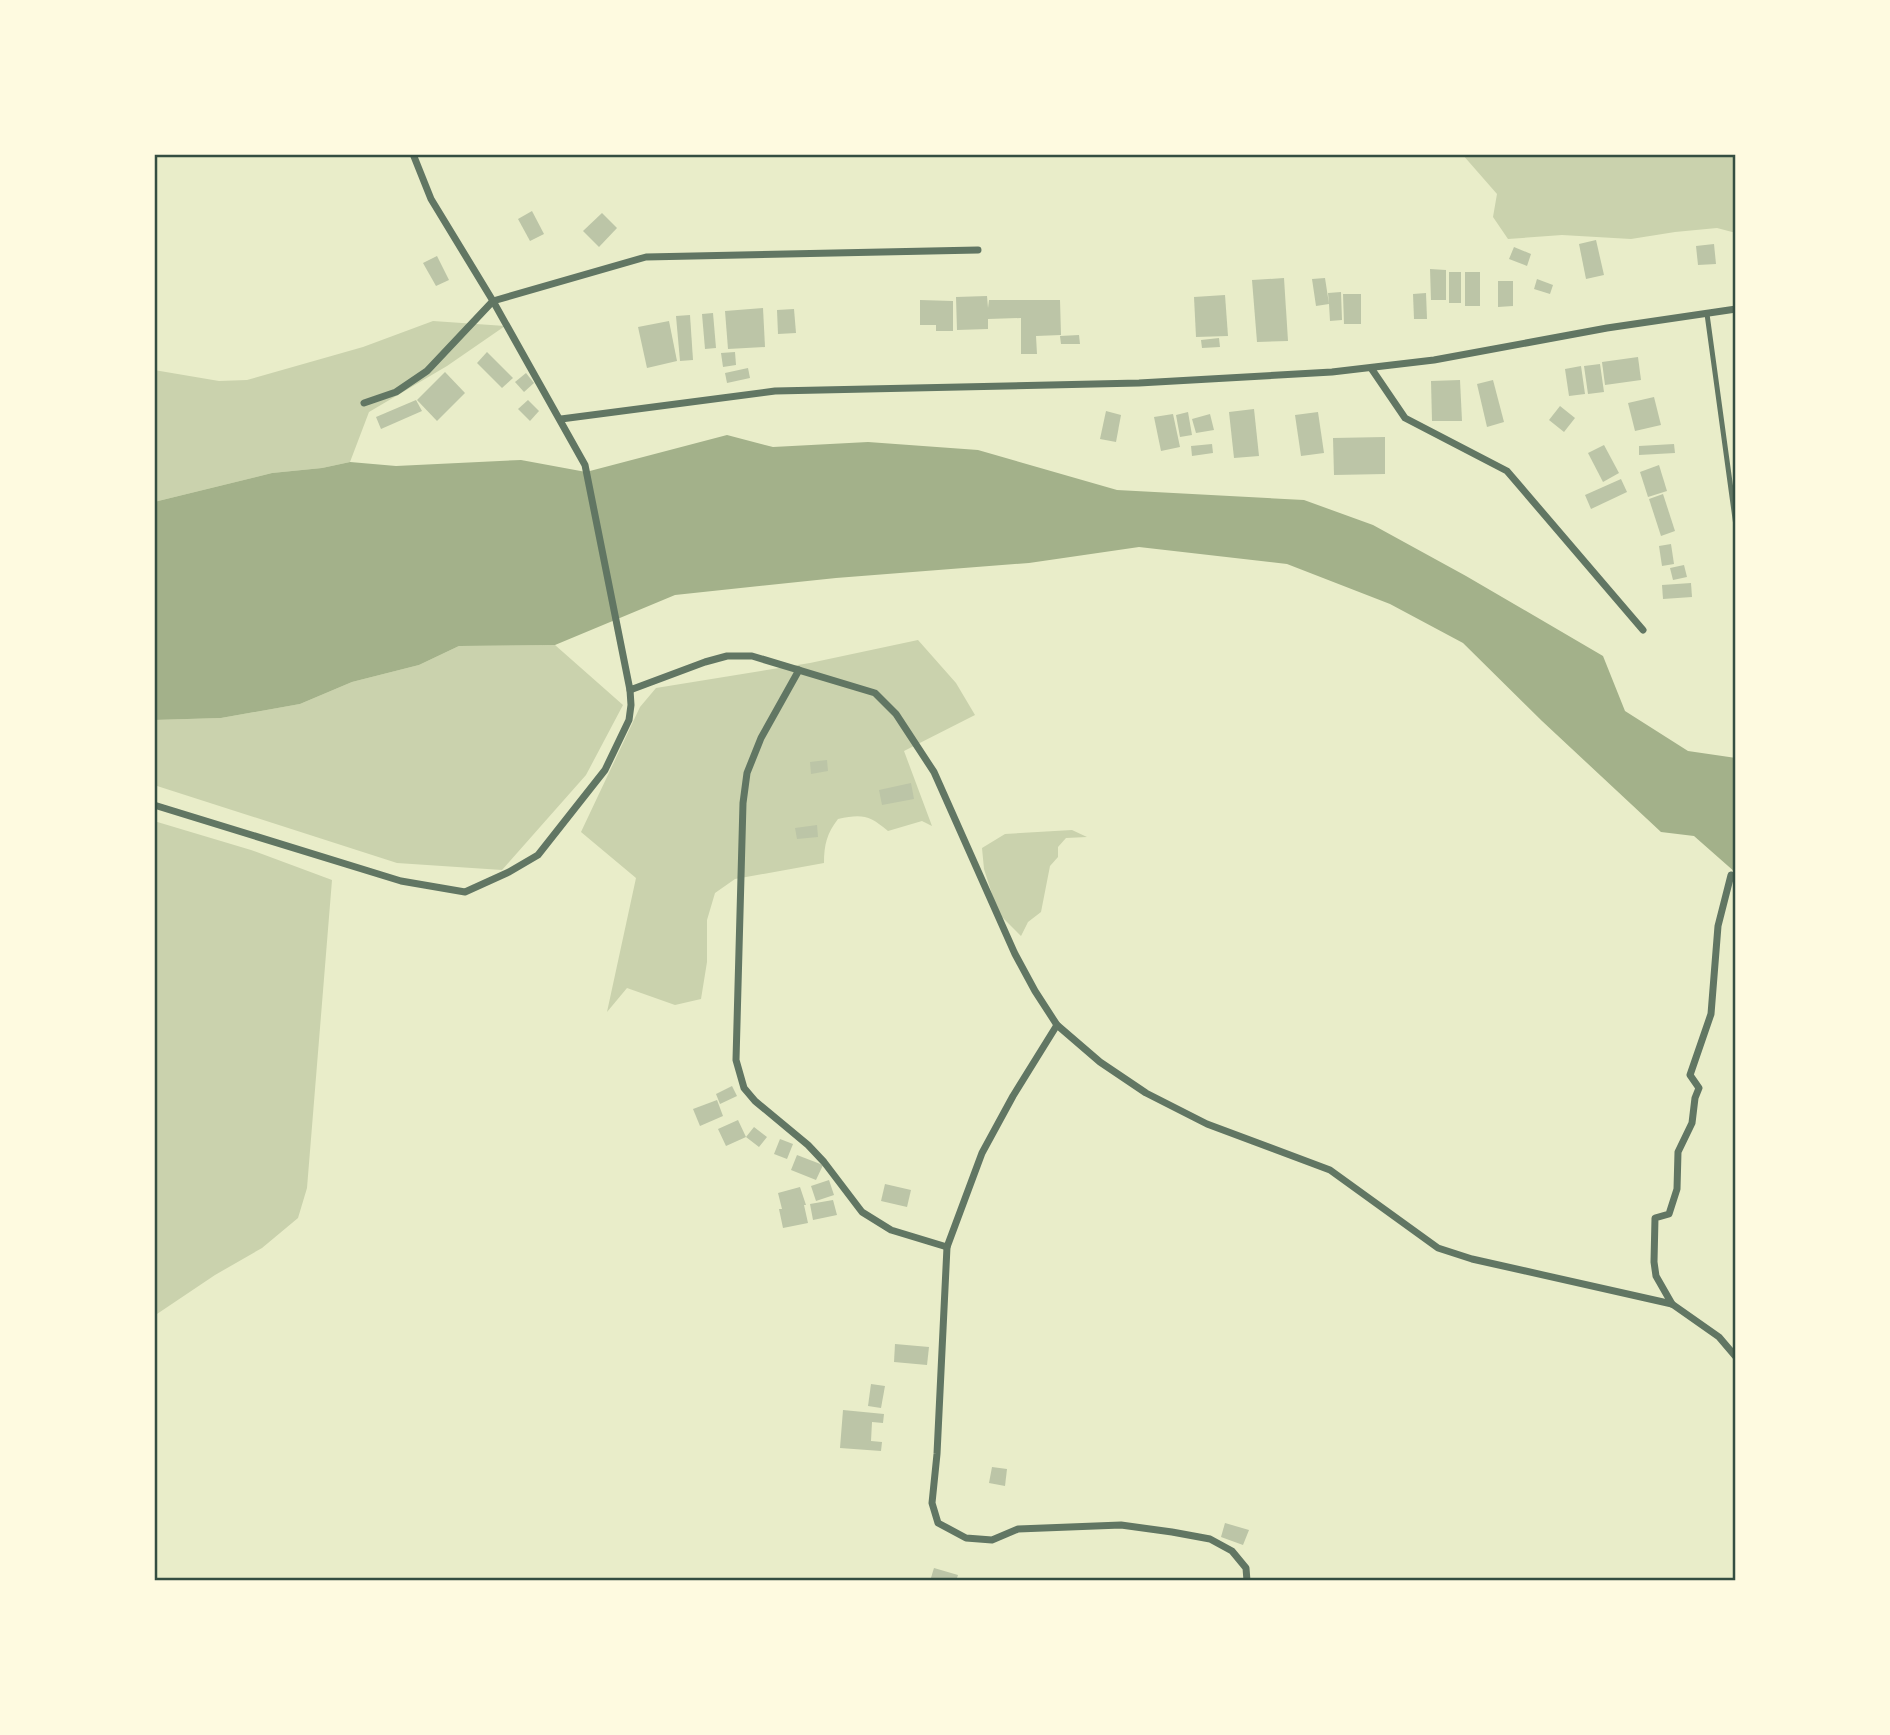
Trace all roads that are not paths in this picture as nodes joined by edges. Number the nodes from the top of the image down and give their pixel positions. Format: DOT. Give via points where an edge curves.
graph roads {
  1 [pos="413,154"];
  2 [pos="978,250"];
  3 [pos="493,301"];
  4 [pos="1736,309"];
  5 [pos="1707,314"];
  6 [pos="1371,368"];
  7 [pos="364,403"];
  8 [pos="561,419"];
  9 [pos="1736,526"];
  10 [pos="1643,630"];
  11 [pos="799,670"];
  12 [pos="630,690"];
  13 [pos="154,806"];
  14 [pos="1731,875"];
  15 [pos="1056,1025"];
  16 [pos="947,1247"];
  17 [pos="1672,1304"];
  18 [pos="1736,1357"];
  19 [pos="1247,1581"];
  1 -- 3 [label="street" via="431,199"];
  2 -- 3 [label="street" via="646,257"];
  3 -- 7 [label="street" via="427,371 396,393"];
  3 -- 8 [label="street"];
  4 -- 5 [label="street"];
  5 -- 6 [label="street"];
  5 -- 9 [label="lane"];
  6 -- 8 [label="street" via="1139,383 775,391"];
  6 -- 10 [label="street" via="1405,418 1507,471"];
  8 -- 12 [label="street" via="585,465"];
  11 -- 12 [label="street" via="752,656 727,656"];
  11 -- 15 [label="street" via="875,693 896,713 934,772 1015,954"];
  11 -- 16 [label="street" via="747,773 739,1076 755,1101 824,1162 862,1212 891,1230"];
  12 -- 13 [label="street" via="629,720 605,769 538,855 465,892 401,881"];
  14 -- 17 [label="street" via="1718,926 1711,1014 1690,1075 1699,1088 1692,1123 1678,1152 1677,1189 1669,1214 1655,1218 1656,1276"];
  15 -- 16 [label="street" via="982,1153"];
  15 -- 17 [label="street" via="1146,1093 1207,1124 1330,1170 1438,1248"];
  16 -- 19 [label="street" via="932,1503 938,1523 966,1538 992,1540 1018,1529 1121,1525 1185,1534 1210,1539 1232,1551 1246,1568"];
  17 -- 18 [label="street" via="1719,1336"];
}
